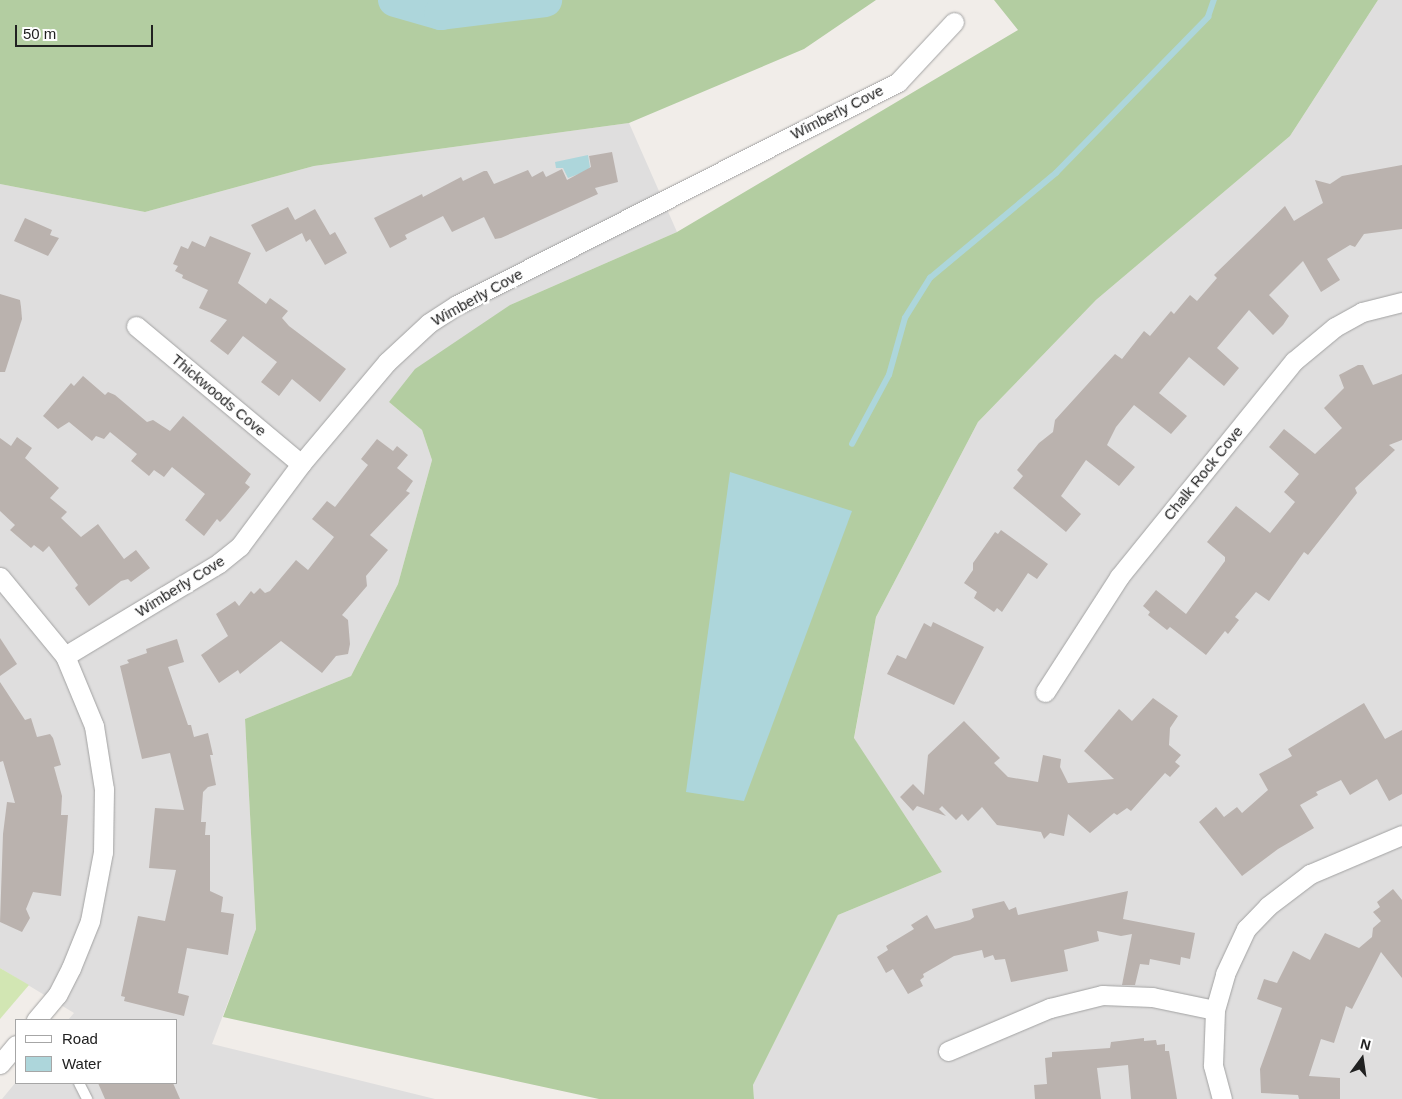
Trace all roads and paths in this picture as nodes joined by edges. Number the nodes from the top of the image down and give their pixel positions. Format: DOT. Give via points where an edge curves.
graph roads {
  1 [pos="954,22"];
  2 [pos="1402,302"];
  3 [pos="136,326"];
  4 [pos="301,464"];
  5 [pos="0,577"];
  6 [pos="65,656"];
  7 [pos="1045,692"];
  8 [pos="1402,836"];
  9 [pos="1215,1010"];
  10 [pos="37,1019"];
  11 [pos="15,1046"];
  12 [pos="948,1051"];
  13 [pos="0,1064"];
  14 [pos="80,1084"];
  15 [pos="87,1099"];
  16 [pos="1222,1099"];
  1 -- 4 [label="street, Wimberly Cove" via="898,82 457,304 428,323 387,362"];
  2 -- 7 [label="street, Chalk Rock Cove" via="1362,312 1335,327 1294,361 1119,577"];
  3 -- 4 [label="street, Thickwoods Cove"];
  4 -- 6 [label="street, Wimberly Cove" via="240,546 220,563"];
  5 -- 6 [label="street"];
  6 -- 10 [label="street" via="94,726 104,789 103,852 90,921 81,945 57,995"];
  8 -- 9 [label="street" via="1310,874 1268,906 1246,929 1225,974"];
  9 -- 12 [label="street" via="1152,997 1102,995 1050,1008"];
  9 -- 16 [label="street" via="1213,1065"];
  11 -- 13 [label="street"];
  14 -- 15 [label="lane"];
}
